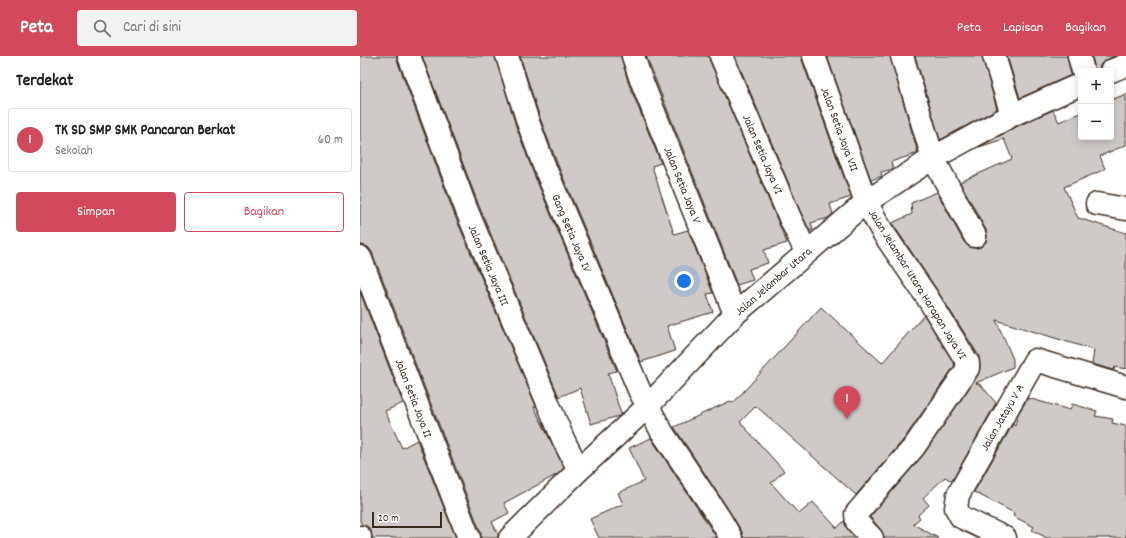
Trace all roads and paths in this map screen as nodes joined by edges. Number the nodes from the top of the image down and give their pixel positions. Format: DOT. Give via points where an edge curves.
graph roads {
  1 [pos="409,56"];
  2 [pos="507,56"];
  3 [pos="633,56"];
  4 [pos="721,56"];
  5 [pos="814,56"];
  6 [pos="902,56"];
  7 [pos="994,56"];
  8 [pos="1079,56"];
  9 [pos="1126,65"];
  10 [pos="1082,68"];
  11 [pos="1114,70"];
  12 [pos="1078,85"];
  13 [pos="1012,115"];
  14 [pos="933,158"];
  15 [pos="866,202"];
  16 [pos="1097,204"];
  17 [pos="1126,209"];
  18 [pos="975,236"];
  19 [pos="806,252"];
  20 [pos="360,257"];
  21 [pos="735,314"];
  22 [pos="1126,386"];
  23 [pos="647,407"];
  24 [pos="579,470"];
  25 [pos="469,538"];
  26 [pos="510,538"];
  27 [pos="731,538"];
  28 [pos="872,538"];
  29 [pos="1005,538"];
  1 -- 24 [label="street, Jalan Setia Jaya III" via="469,218 564,441"];
  2 -- 23 [label="street, Gang Setia Jaya IV" via="542,161"];
  3 -- 21 [label="street, Jalan Setia Jaya V"];
  4 -- 19 [label="street, Jalan Setia Jaya VI"];
  5 -- 15 [label="street, Jalan Setia Jaya VII"];
  6 -- 14 [label="street"];
  7 -- 13 [label="street"];
  8 -- 10 [label="street"];
  9 -- 11 [label="street"];
  12 -- 13 [label="street, Jalan Jelambar Utara"];
  13 -- 14 [label="street, Jalan Jelambar Utara"];
  14 -- 15 [label="street, Jalan Jelambar Utara"];
  14 -- 18 [label="street"];
  15 -- 19 [label="street, Jalan Jelambar Utara"];
  15 -- 28 [label="street, Jalan Jelambar Utara Harapan Jaya VI" via="882,231 968,363 968,368 914,447 856,514 857,522"];
  16 -- 17 [label="street"];
  19 -- 21 [label="street, Jalan Jelambar Utara"];
  20 -- 25 [label="street, Jalan Setia Jaya II"];
  21 -- 23 [label="street, Jalan Jelambar Utara"];
  22 -- 29 [label="street, Jalan Jatayu V A" via="1034,360 958,495 956,508 961,517"];
  23 -- 24 [label="street, Jalan Jelambar Utara"];
  23 -- 27 [label="street, Gang Setia Jaya IV"];
  24 -- 26 [label="street, Jalan Jelambar Utara"];
}
